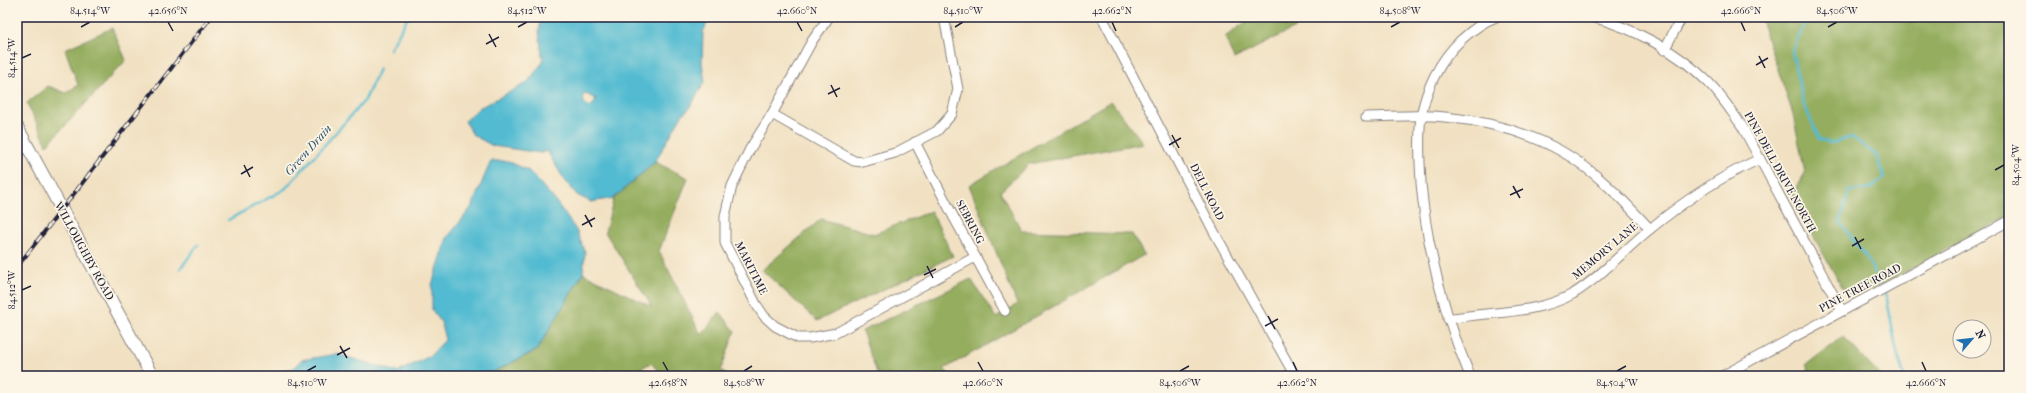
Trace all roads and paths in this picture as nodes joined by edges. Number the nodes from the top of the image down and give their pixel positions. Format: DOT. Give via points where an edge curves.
graph roads {
  1 [pos="829,17"];
  2 [pos="944,17"];
  3 [pos="1102,17"];
  4 [pos="1496,17"];
  5 [pos="1592,17"];
  6 [pos="1682,17"];
  7 [pos="1664,50"];
  8 [pos="772,114"];
  9 [pos="1421,116"];
  10 [pos="1366,117"];
  11 [pos="17,127"];
  12 [pos="915,142"];
  13 [pos="1760,159"];
  14 [pos="2009,221"];
  15 [pos="1650,229"];
  16 [pos="976,257"];
  17 [pos="1005,311"];
  18 [pos="1842,311"];
  19 [pos="1448,318"];
  20 [pos="152,376"];
  21 [pos="1295,376"];
  22 [pos="1470,376"];
  23 [pos="1722,376"];
  1 -- 8 [label="street, MARITIME" via="812,40"];
  2 -- 12 [label="street" via="958,89 952,114 937,131"];
  3 -- 21 [label="street, DELL ROAD" via="1213,230"];
  4 -- 9 [label="street" via="1484,22 1451,49 1432,81"];
  5 -- 7 [label="street, PINE DELL DRIVE NORTH" via="1612,22"];
  6 -- 7 [label="street"];
  7 -- 13 [label="street, PINE DELL DRIVE NORTH" via="1708,82 1742,126"];
  8 -- 12 [label="street" via="854,161 863,162 881,157"];
  8 -- 16 [label="street, MARITIME" via="750,149 732,186 726,216 725,243 756,304 775,326 798,338 836,333"];
  9 -- 10 [label="street"];
  9 -- 15 [label="street" via="1445,117 1499,128 1538,140 1561,151 1584,166 1633,210"];
  9 -- 19 [label="street" via="1419,152 1423,206 1429,249"];
  11 -- 20 [label="street, WILLOUGHBY ROAD"];
  12 -- 16 [label="street, SEBRING"];
  13 -- 15 [label="street, MEMORY LANE" via="1714,184"];
  13 -- 18 [label="street, PINE DELL DRIVE NORTH"];
  14 -- 18 [label="street, PINE TREE ROAD"];
  15 -- 19 [label="street, MEMORY LANE" via="1573,294 1541,307"];
  16 -- 17 [label="street, SEBRING"];
  18 -- 23 [label="street, PINE TREE ROAD"];
  19 -- 22 [label="street"];
}
